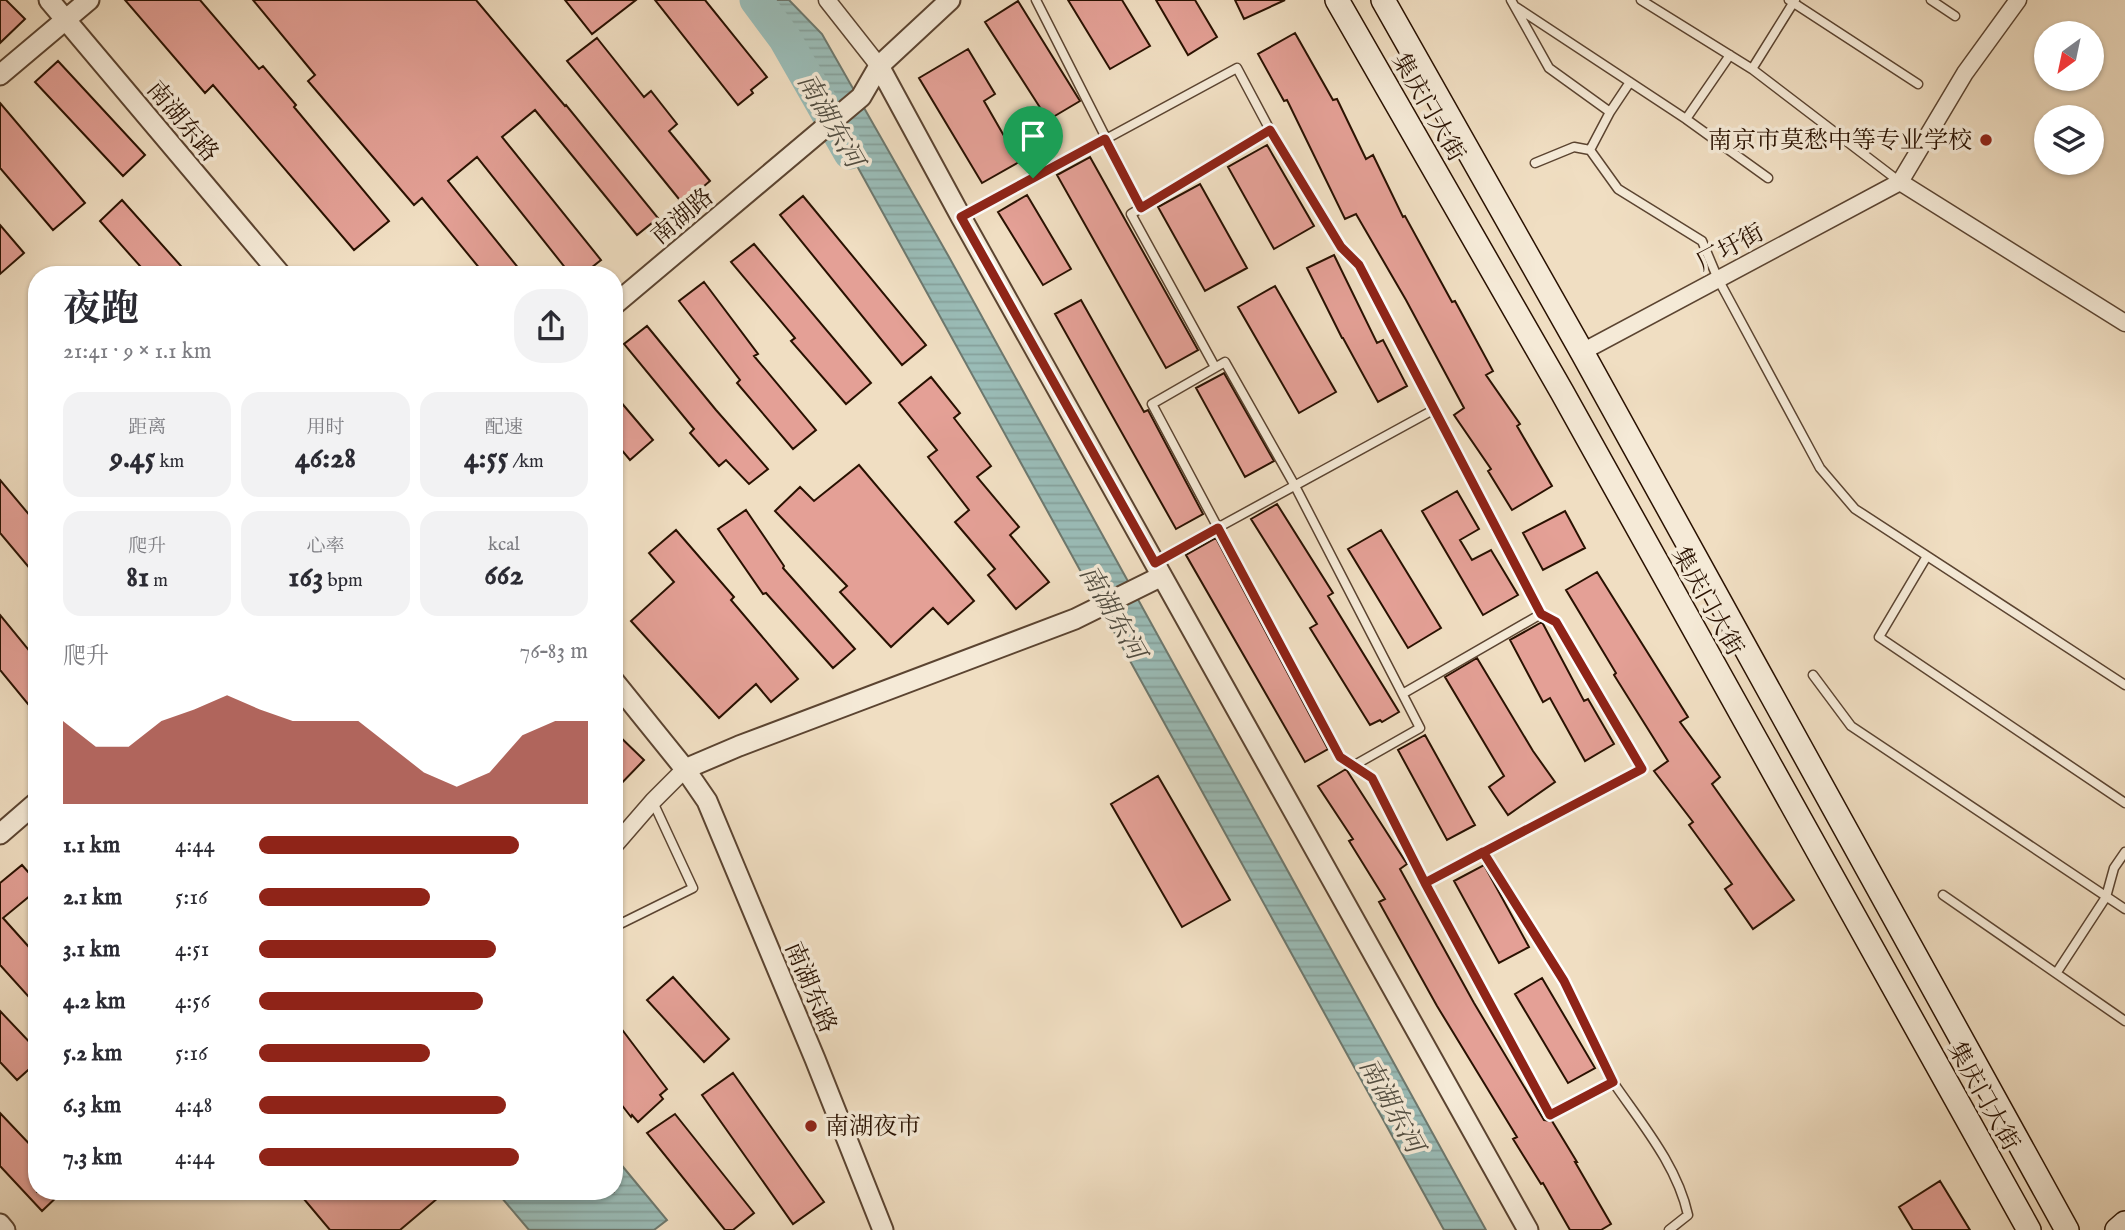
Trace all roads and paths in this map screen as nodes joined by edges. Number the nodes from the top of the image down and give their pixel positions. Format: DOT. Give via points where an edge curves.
graph roads {
  1 [pos="48,0"];
  2 [pos="89,0"];
  3 [pos="827,0"];
  4 [pos="950,0"];
  5 [pos="1036,0"];
  6 [pos="1337,0"];
  7 [pos="1383,0"];
  8 [pos="1642,0"];
  9 [pos="1931,0"];
  10 [pos="2018,0"];
  11 [pos="1793,1"];
  12 [pos="1512,3"];
  13 [pos="1955,16"];
  14 [pos="65,19"];
  15 [pos="1730,55"];
  16 [pos="879,66"];
  17 [pos="1752,69"];
  18 [pos="0,75"];
  19 [pos="1630,82"];
  20 [pos="1918,84"];
  21 [pos="1610,112"];
  22 [pos="1686,119"];
  23 [pos="1270,130"];
  24 [pos="1105,139"];
  25 [pos="1590,150"];
  26 [pos="1535,163"];
  27 [pos="1768,178"];
  28 [pos="1900,182"];
  29 [pos="1141,208"];
  30 [pos="961,217"];
  31 [pos="273,266"];
  32 [pos="1718,279"];
  33 [pos="623,297"];
  34 [pos="2125,323"];
  35 [pos="1582,352"];
  36 [pos="1215,368"];
  37 [pos="1435,409"];
  38 [pos="1295,486"];
  39 [pos="1218,528"];
  40 [pos="1927,556"];
  41 [pos="1159,569"];
  42 [pos="1541,614"];
  43 [pos="1813,675"];
  44 [pos="2125,685"];
  45 [pos="623,692"];
  46 [pos="1404,693"];
  47 [pos="1353,766"];
  48 [pos="685,769"];
  49 [pos="653,801"];
  50 [pos="2125,803"];
  51 [pos="28,810"];
  52 [pos="0,834"];
  53 [pos="623,836"];
  54 [pos="1483,852"];
  55 [pos="2125,852"];
  56 [pos="1425,883"];
  57 [pos="1943,895"];
  58 [pos="2106,897"];
  59 [pos="2125,909"];
  60 [pos="623,923"];
  61 [pos="2057,972"];
  62 [pos="2125,1021"];
  63 [pos="1613,1082"];
  64 [pos="2125,1223"];
  65 [pos="0,1224"];
  66 [pos="1683,1226"];
  67 [pos="5,1230"];
  68 [pos="883,1230"];
  69 [pos="1528,1230"];
  70 [pos="1669,1230"];
  71 [pos="2029,1230"];
  72 [pos="2067,1230"];
  73 [pos="2116,1230"];
  1 -- 14 [label="street, 南湖东路"];
  2 -- 14 [label="street"];
  3 -- 16 [label="street"];
  4 -- 16 [label="street"];
  5 -- 24 [label="lane"];
  6 -- 71 [label="main road, 集庆门大街" via="1562,392"];
  7 -- 35 [label="main road, 集庆门大街"];
  8 -- 15 [label="lane"];
  9 -- 13 [label="lane"];
  10 -- 28 [label="street" via="1965,73"];
  11 -- 17 [label="lane"];
  11 -- 20 [label="lane"];
  12 -- 19 [label="lane"];
  12 -- 21 [label="lane" via="1549,68"];
  14 -- 18 [label="street"];
  14 -- 31 [label="street, 南湖东路"];
  15 -- 17 [label="lane"];
  15 -- 22 [label="lane"];
  16 -- 30 [label="street"];
  16 -- 33 [label="street, 南湖路" via="861,97"];
  17 -- 28 [label="lane"];
  19 -- 21 [label="lane"];
  19 -- 22 [label="lane"];
  21 -- 25 [label="lane"];
  22 -- 27 [label="lane"];
  23 -- 24 [label="lane" via="1237,68"];
  23 -- 29 [label="lane"];
  23 -- 37 [label="lane" via="1341,247 1359,265"];
  24 -- 29 [label="lane"];
  24 -- 30 [label="lane"];
  25 -- 26 [label="lane" via="1574,147"];
  25 -- 32 [label="lane" via="1618,189 1702,241"];
  28 -- 32 [label="street, 厂圩街"];
  28 -- 34 [label="street"];
  29 -- 36 [label="lane" via="1131,214"];
  30 -- 41 [label="street"];
  32 -- 35 [label="street, 厂圩街"];
  32 -- 40 [label="lane" via="1820,468 1855,509"];
  35 -- 72 [label="main road, 集庆门大街"];
  36 -- 38 [label="lane" via="1225,362"];
  36 -- 39 [label="lane" via="1152,404"];
  37 -- 38 [label="lane"];
  37 -- 42 [label="lane"];
  38 -- 39 [label="lane"];
  38 -- 46 [label="lane"];
  39 -- 41 [label="lane"];
  39 -- 47 [label="lane" via="1340,757"];
  40 -- 44 [label="lane"];
  40 -- 50 [label="lane" via="1879,637"];
  41 -- 48 [label="street" via="1075,619"];
  41 -- 69 [label="street"];
  42 -- 46 [label="lane"];
  42 -- 54 [label="lane" via="1556,622 1642,769"];
  43 -- 58 [label="lane" via="1851,726"];
  45 -- 48 [label="street, 南湖东路"];
  46 -- 47 [label="lane" via="1420,727"];
  47 -- 56 [label="lane" via="1372,778"];
  48 -- 49 [label="street"];
  48 -- 68 [label="street, 南湖东路" via="707,801"];
  49 -- 53 [label="street"];
  49 -- 60 [label="lane" via="693,888"];
  51 -- 52 [label="street"];
  54 -- 56 [label="lane"];
  54 -- 63 [label="lane" via="1564,981"];
  55 -- 58 [label="lane" via="2114,868"];
  56 -- 63 [label="lane" via="1550,1115"];
  57 -- 61 [label="lane"];
  58 -- 59 [label="lane"];
  58 -- 61 [label="lane"];
  61 -- 62 [label="lane"];
  63 -- 66 [label="lane" via="1668,1164 1688,1215"];
  64 -- 73 [label="main road"];
  65 -- 67 [label="street"];
  66 -- 70 [label="lane"];
}
